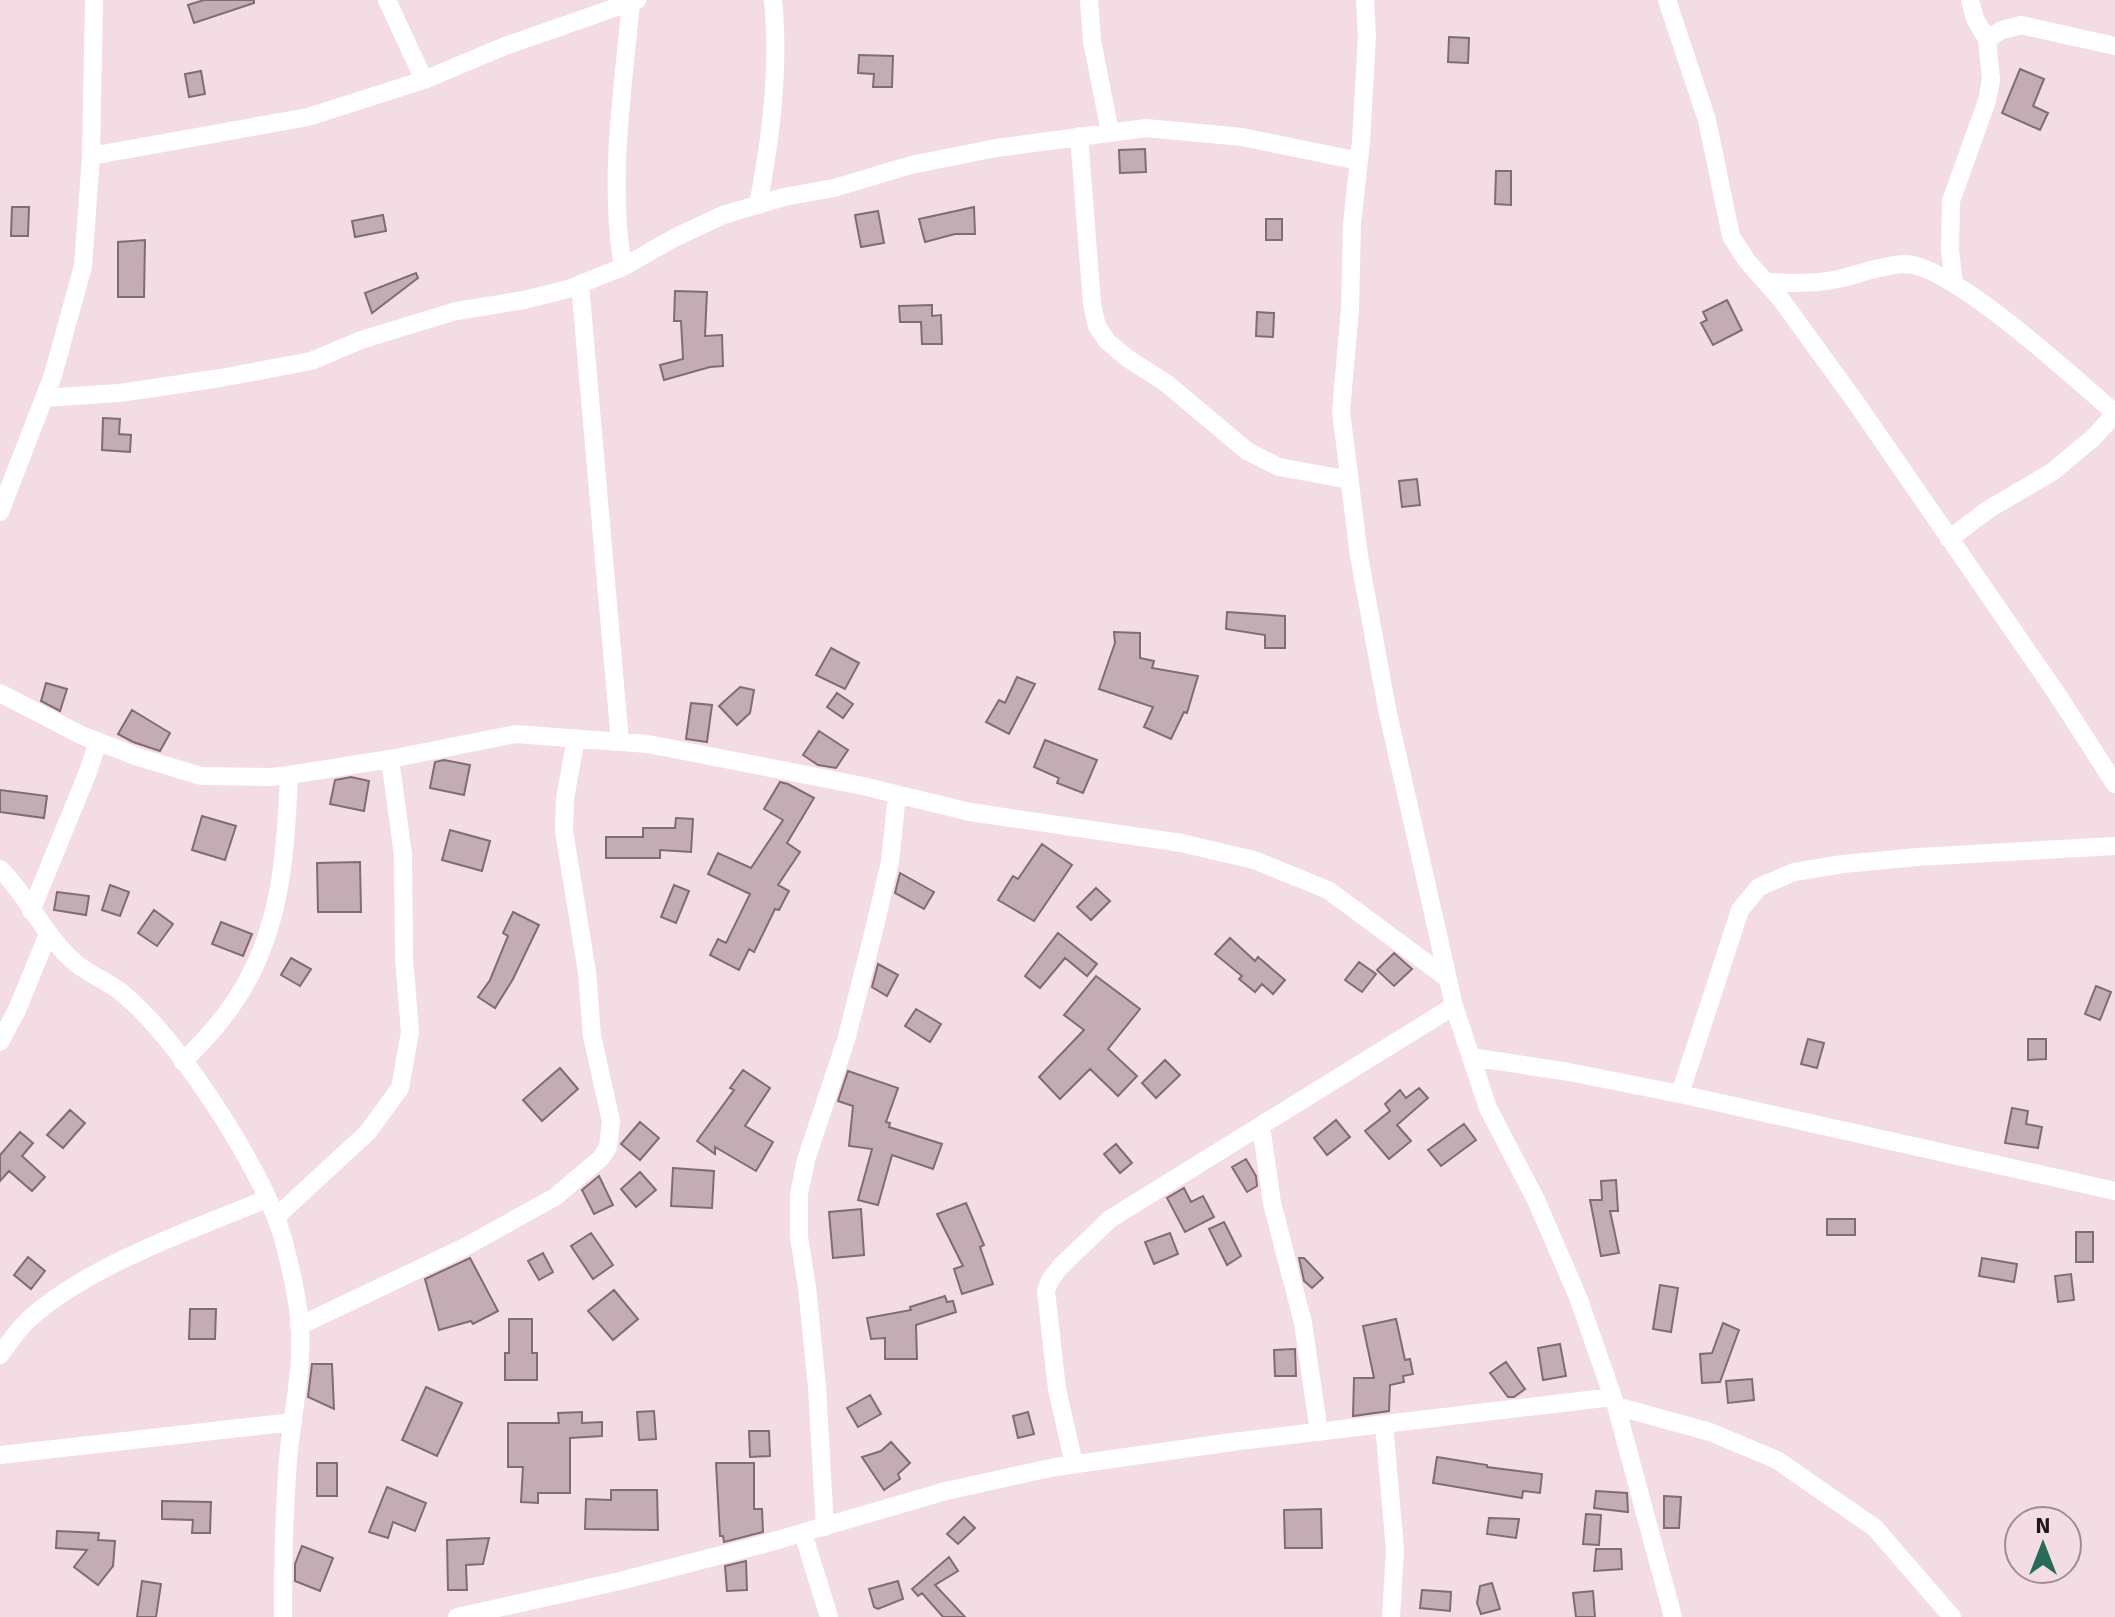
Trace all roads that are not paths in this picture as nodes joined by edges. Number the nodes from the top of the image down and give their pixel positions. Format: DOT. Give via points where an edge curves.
graph roads {
  1 [pos="94,0"];
  2 [pos="387,0"];
  3 [pos="773,0"];
  4 [pos="1089,0"];
  5 [pos="1365,0"];
  6 [pos="1667,0"];
  7 [pos="1970,0"];
  8 [pos="634,1"];
  9 [pos="1987,39"];
  10 [pos="2115,46"];
  11 [pos="424,80"];
  12 [pos="1110,132"];
  13 [pos="1079,136"];
  14 [pos="91,156"];
  15 [pos="1359,161"];
  16 [pos="758,205"];
  17 [pos="623,267"];
  18 [pos="1766,282"];
  19 [pos="580,284"];
  20 [pos="1954,284"];
  21 [pos="44,398"];
  22 [pos="2115,413"];
  23 [pos="1350,480"];
  24 [pos="0,512"];
  25 [pos="1949,539"];
  26 [pos="0,693"];
  27 [pos="576,738"];
  28 [pos="98,741"];
  29 [pos="620,742"];
  30 [pos="390,759"];
  31 [pos="289,775"];
  32 [pos="2115,784"];
  33 [pos="897,794"];
  34 [pos="2115,846"];
  35 [pos="0,869"];
  36 [pos="31,911"];
  37 [pos="48,934"];
  38 [pos="1447,978"];
  39 [pos="1454,1006"];
  40 [pos="0,1042"];
  41 [pos="1471,1057"];
  42 [pos="183,1062"];
  43 [pos="1680,1094"];
  44 [pos="1261,1126"];
  45 [pos="2115,1191"];
  46 [pos="267,1199"];
  47 [pos="276,1217"];
  48 [pos="299,1326"];
  49 [pos="0,1355"];
  50 [pos="1614,1402"];
  51 [pos="293,1422"];
  52 [pos="1384,1424"];
  53 [pos="1319,1432"];
  54 [pos="0,1455"];
  55 [pos="1074,1464"];
  56 [pos="825,1527"];
  57 [pos="803,1533"];
  58 [pos="283,1617"];
  59 [pos="457,1617"];
  60 [pos="829,1617"];
  61 [pos="1391,1617"];
  62 [pos="1673,1617"];
  63 [pos="1952,1617"];
  1 -- 14 [label="street"];
  2 -- 11 [label="street"];
  3 -- 16 [label="street" via="771,112"];
  4 -- 12 [label="street"];
  5 -- 15 [label="street"];
  6 -- 18 [label="street" via="1707,120 1731,236"];
  7 -- 9 [label="street"];
  8 -- 11 [label="street"];
  8 -- 17 [label="street" via="615,193"];
  9 -- 10 [label="street" via="2021,25"];
  9 -- 20 [label="street" via="1987,101 1951,201"];
  11 -- 14 [label="street" via="308,117"];
  12 -- 13 [label="street"];
  12 -- 15 [label="street" via="1146,128 1242,137"];
  13 -- 16 [label="street" via="911,165"];
  13 -- 23 [label="street" via="1092,304 1107,341 1247,451 1279,467"];
  14 -- 21 [label="street" via="83,266"];
  15 -- 23 [label="street" via="1341,411"];
  16 -- 17 [label="street" via="723,215"];
  17 -- 19 [label="street"];
  18 -- 20 [label="street" via="1801,284 1910,264"];
  18 -- 25 [label="street"];
  19 -- 21 [label="street" via="456,311 311,361 134,391"];
  19 -- 29 [label="street"];
  20 -- 22 [label="street"];
  21 -- 24 [label="street"];
  22 -- 25 [label="street" via="2052,472"];
  23 -- 38 [label="street" via="1387,709"];
  25 -- 32 [label="street"];
  26 -- 28 [label="street"];
  27 -- 29 [label="street"];
  27 -- 30 [label="street" via="516,734"];
  27 -- 48 [label="street" via="564,831 592,1036 611,1121 608,1147 555,1197 463,1248"];
  28 -- 31 [label="street" via="201,776"];
  28 -- 36 [label="street"];
  29 -- 33 [label="street"];
  30 -- 31 [label="street"];
  30 -- 47 [label="street" via="403,855 410,1032 400,1088 368,1132"];
  31 -- 42 [label="street" via="280,892 266,942 236,1000"];
  33 -- 38 [label="street" via="970,812 1181,843 1254,860 1328,890"];
  33 -- 56 [label="street" via="890,862 873,934 799,1194"];
  34 -- 43 [label="street" via="1843,864 1794,872 1759,887 1740,910"];
  35 -- 36 [label="street"];
  36 -- 37 [label="street"];
  37 -- 40 [label="street"];
  37 -- 42 [label="street" via="73,962 121,992"];
  38 -- 39 [label="street"];
  39 -- 41 [label="street"];
  39 -- 44 [label="street"];
  41 -- 43 [label="street"];
  41 -- 50 [label="street" via="1488,1108 1578,1297"];
  42 -- 46 [label="street" via="236,1139"];
  43 -- 45 [label="street"];
  44 -- 53 [label="street" via="1272,1203 1303,1323"];
  44 -- 55 [label="street" via="1110,1219 1050,1280 1046,1291 1057,1389"];
  46 -- 47 [label="street"];
  46 -- 49 [label="street" via="65,1290 25,1322"];
  47 -- 48 [label="street"];
  48 -- 51 [label="street"];
  50 -- 52 [label="street"];
  50 -- 62 [label="street"];
  50 -- 63 [label="street" via="1777,1460 1875,1528"];
  51 -- 54 [label="street"];
  51 -- 58 [label="street"];
  52 -- 53 [label="street"];
  52 -- 61 [label="street" via="1395,1550"];
  53 -- 55 [label="street"];
  55 -- 56 [label="street" via="946,1491"];
  56 -- 57 [label="street"];
  57 -- 59 [label="street"];
  57 -- 60 [label="street"];
}
